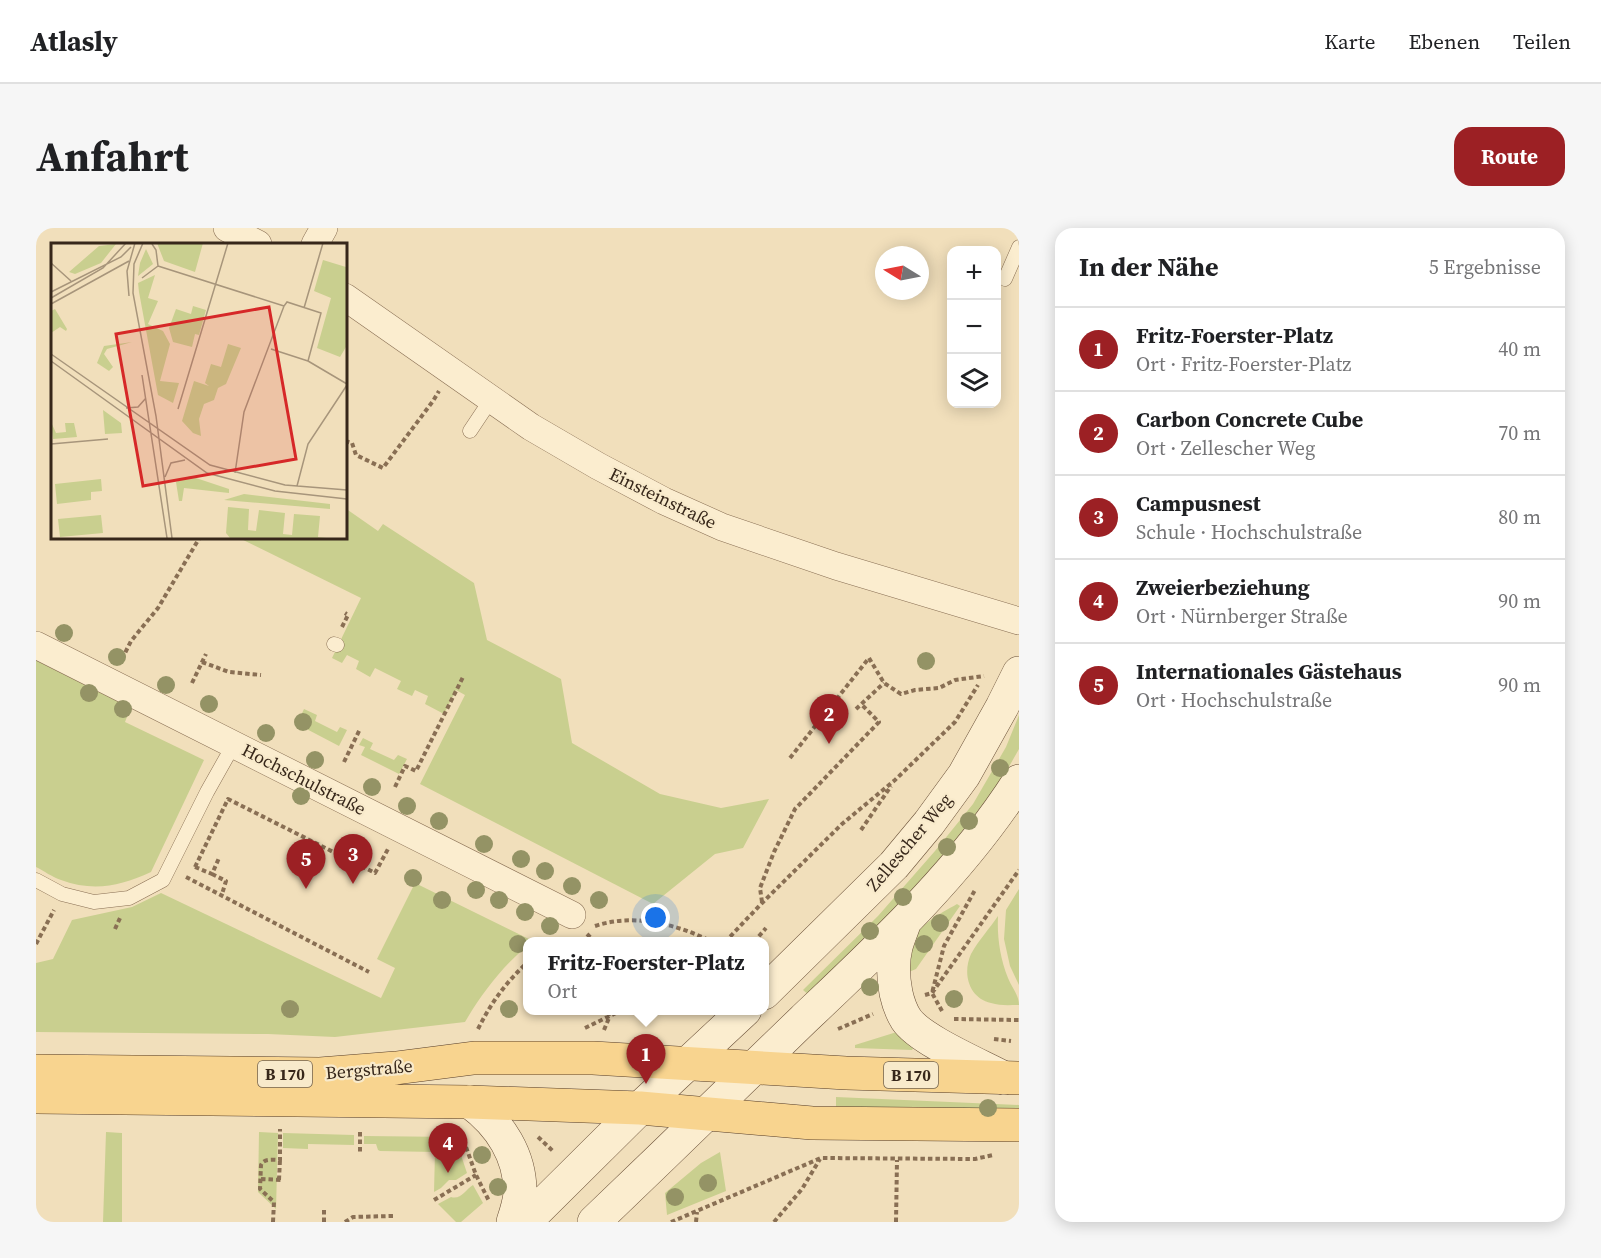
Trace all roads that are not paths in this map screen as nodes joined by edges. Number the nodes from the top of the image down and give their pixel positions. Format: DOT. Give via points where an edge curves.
graph roads {
  1 [pos="226,228"];
  2 [pos="324,228"];
  3 [pos="256,243"];
  4 [pos="316,243"];
  5 [pos="1019,248"];
  6 [pos="1005,279"];
  7 [pos="346,298"];
  8 [pos="492,398"];
  9 [pos="470,431"];
  10 [pos="1019,621"];
  11 [pos="36,645"];
  12 [pos="1005,671"];
  13 [pos="234,744"];
  14 [pos="1019,782"];
  15 [pos="36,880"];
  16 [pos="906,919"];
  17 [pos="578,922"];
  18 [pos="769,988"];
  19 [pos="741,1015"];
  20 [pos="688,1063"];
  21 [pos="755,1068"];
  22 [pos="36,1071"];
  23 [pos="1012,1078"];
  24 [pos="36,1097"];
  25 [pos="640,1108"];
  26 [pos="704,1114"];
  27 [pos="466,1117"];
  28 [pos="1019,1125"];
  29 [pos="503,1215"];
  30 [pos="601,1215"];
  31 [pos="525,1222"];
  1 -- 3 [label="street"];
  2 -- 4 [label="street"];
  5 -- 6 [label="lane"];
  7 -- 8 [label="street, Einsteinstraße"];
  8 -- 9 [label="lane"];
  8 -- 10 [label="street, Einsteinstraße" via="531,427 598,466 722,527"];
  11 -- 13 [label="street, Hochschulstraße"];
  12 -- 18 [label="main road, Zellescher Weg" via="1002,707 964,775 929,823 894,865"];
  13 -- 15 [label="lane" via="163,879 129,898 94,902 62,894"];
  13 -- 17 [label="street, Hochschulstraße"];
  14 -- 16 [label="main road" via="980,837"];
  16 -- 21 [label="main road"];
  16 -- 23 [label="main road" via="896,946 893,980 906,1020 934,1042"];
  19 -- 20 [label="main road"];
  20 -- 21 [label="main road, B 170"];
  20 -- 22 [label="main road, Bergstraße / B 170" via="598,1045 320,1074"];
  20 -- 25 [label="main road"];
  21 -- 23 [label="main road, B 170"];
  21 -- 26 [label="main road"];
  24 -- 27 [label="main road, B 170"];
  25 -- 26 [label="main road, B 170"];
  25 -- 27 [label="main road, B 170"];
  25 -- 31 [label="main road"];
  26 -- 28 [label="main road, B 170" via="812,1123"];
  26 -- 30 [label="main road"];
  27 -- 29 [label="main road" via="484,1113 509,1144 517,1166 520,1195"];
}
